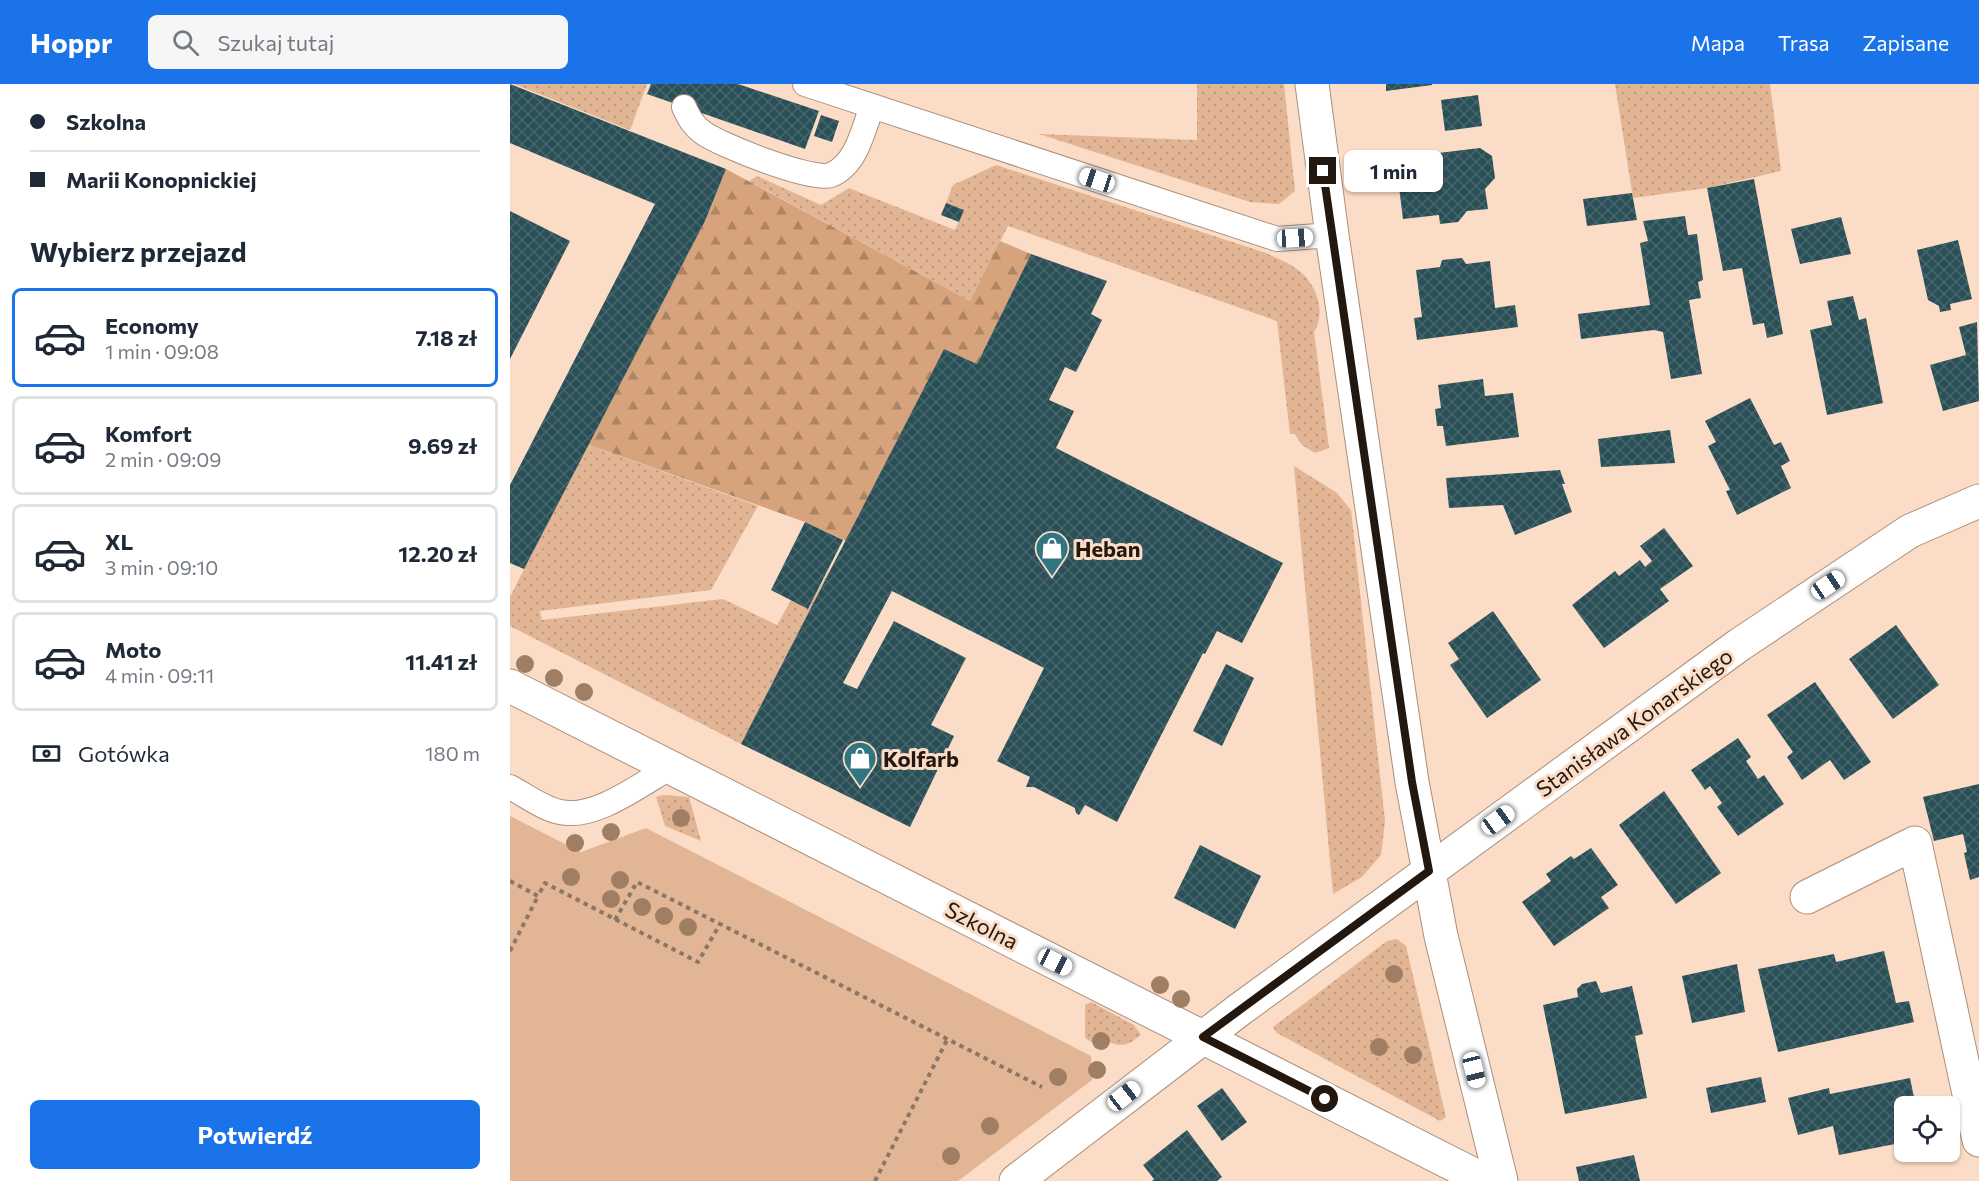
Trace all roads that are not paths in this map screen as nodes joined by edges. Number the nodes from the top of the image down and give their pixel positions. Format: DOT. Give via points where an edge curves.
graph roads {
  1 [pos="806,84"];
  2 [pos="1312,84"];
  3 [pos="872,106"];
  4 [pos="684,107"];
  5 [pos="1332,235"];
  6 [pos="1979,501"];
  7 [pos="510,686"];
  8 [pos="670,767"];
  9 [pos="510,788"];
  10 [pos="1429,871"];
  11 [pos="1807,897"];
  12 [pos="1203,1037"];
  13 [pos="1979,1140"];
  14 [pos="1016,1181"];
  15 [pos="1486,1181"];
  16 [pos="1501,1181"];
  1 -- 3 [label="lane"];
  2 -- 5 [label="street"];
  3 -- 4 [label="lane" via="854,155 830,175 818,177 794,172 704,134 691,123"];
  3 -- 5 [label="lane" via="1277,239"];
  5 -- 10 [label="street" via="1412,782"];
  6 -- 10 [label="street, Stanisława Konarskiego" via="1910,531 1863,560 1739,645"];
  7 -- 8 [label="street, Szkolna"];
  8 -- 9 [label="lane" via="598,808 575,814 558,812"];
  8 -- 12 [label="street, Szkolna"];
  10 -- 12 [label="street, Stanisława Konarskiego"];
  10 -- 16 [label="street" via="1441,936"];
  11 -- 13 [label="street" via="1915,843"];
  12 -- 14 [label="street, Stanisława Konarskiego"];
  12 -- 15 [label="street, Szkolna"];
}
